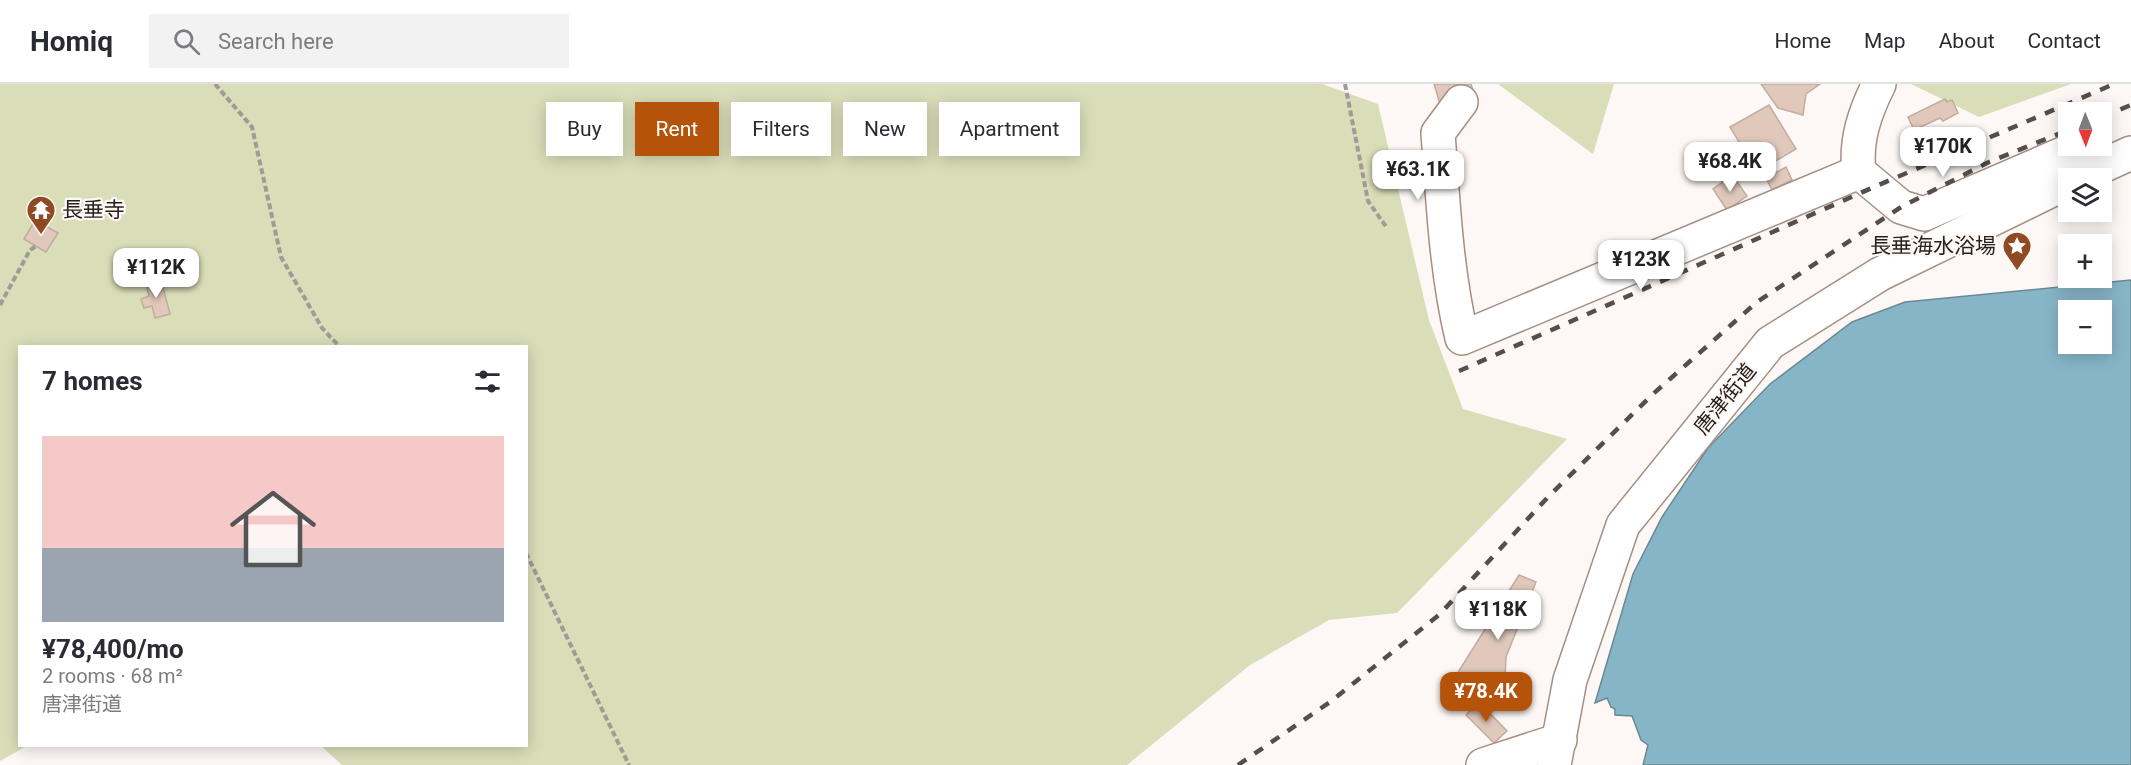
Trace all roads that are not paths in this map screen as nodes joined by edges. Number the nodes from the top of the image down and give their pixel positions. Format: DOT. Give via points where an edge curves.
graph roads {
  1 [pos="1879,84"];
  2 [pos="1461,102"];
  3 [pos="2117,149"];
  4 [pos="2058,156"];
  5 [pos="2090,168"];
  6 [pos="1859,172"];
  7 [pos="2058,187"];
  8 [pos="1557,752"];
  9 [pos="1483,765"];
  1 -- 6 [label="street" via="1866,109 1857,152"];
  2 -- 6 [label="street" via="1438,133 1444,214 1462,338"];
  3 -- 5 [label="street"];
  4 -- 6 [label="street" via="1924,214 1901,207"];
  7 -- 8 [label="street, 唐津街道" via="1880,274 1770,343 1623,525 1570,680"];
  8 -- 9 [label="street"];
}
